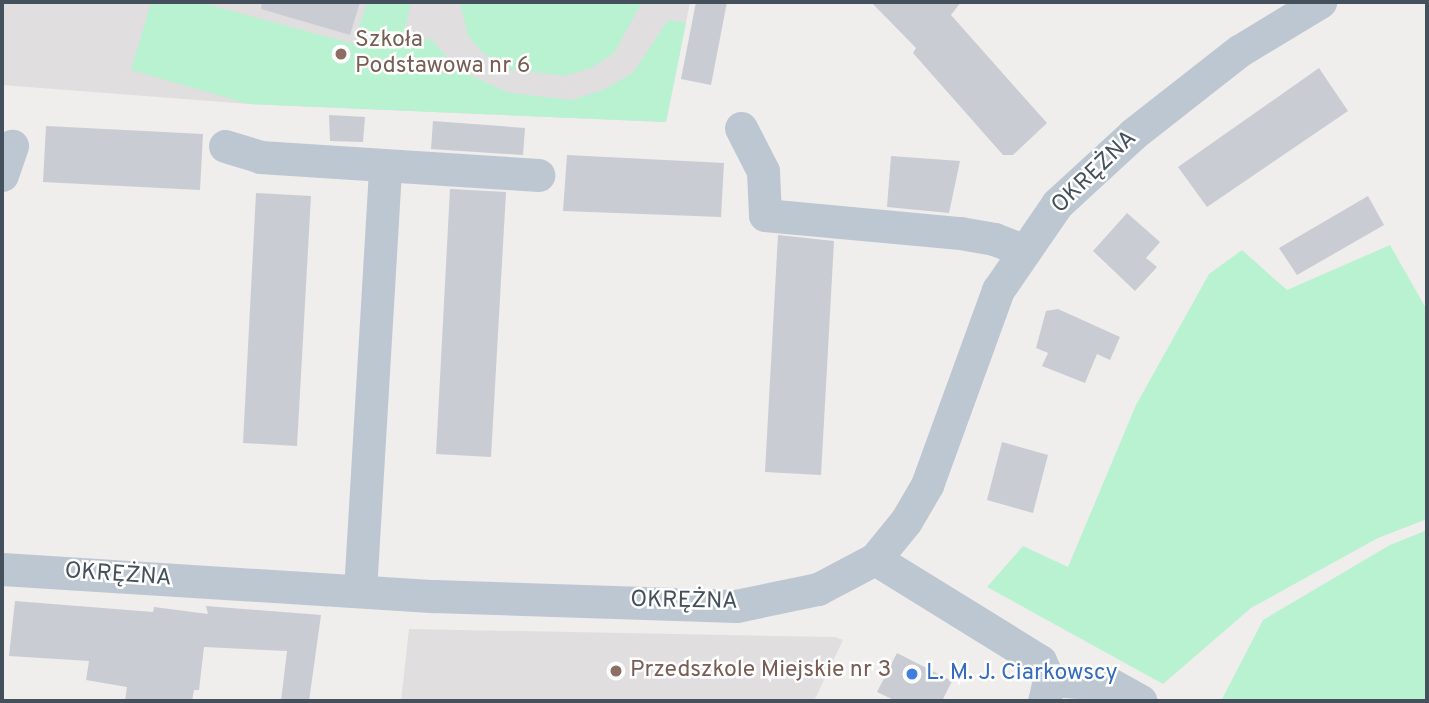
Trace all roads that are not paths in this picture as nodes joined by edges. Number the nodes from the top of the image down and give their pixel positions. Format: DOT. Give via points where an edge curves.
graph roads {
  1 [pos="1320,2"];
  2 [pos="741,128"];
  3 [pos="225,146"];
  4 [pos="385,166"];
  5 [pos="538,175"];
  6 [pos="1025,251"];
  7 [pos="875,559"];
  8 [pos="2,569"];
  9 [pos="360,591"];
  10 [pos="1047,691"];
  11 [pos="1141,701"];
  1 -- 6 [label="street, OKRĘŻNA" via="1239,51 1133,134 1057,204"];
  2 -- 6 [label="street" via="763,171 765,215 960,233"];
  3 -- 4 [label="street" via="260,157"];
  4 -- 5 [label="street"];
  4 -- 9 [label="street"];
  6 -- 7 [label="street, OKRĘŻNA" via="998,290 927,485"];
  7 -- 9 [label="street, OKRĘŻNA" via="818,589 736,606"];
  7 -- 10 [label="street" via="1040,662"];
  8 -- 9 [label="street, OKRĘŻNA"];
  10 -- 11 [label="street" via="1110,684"];
}
